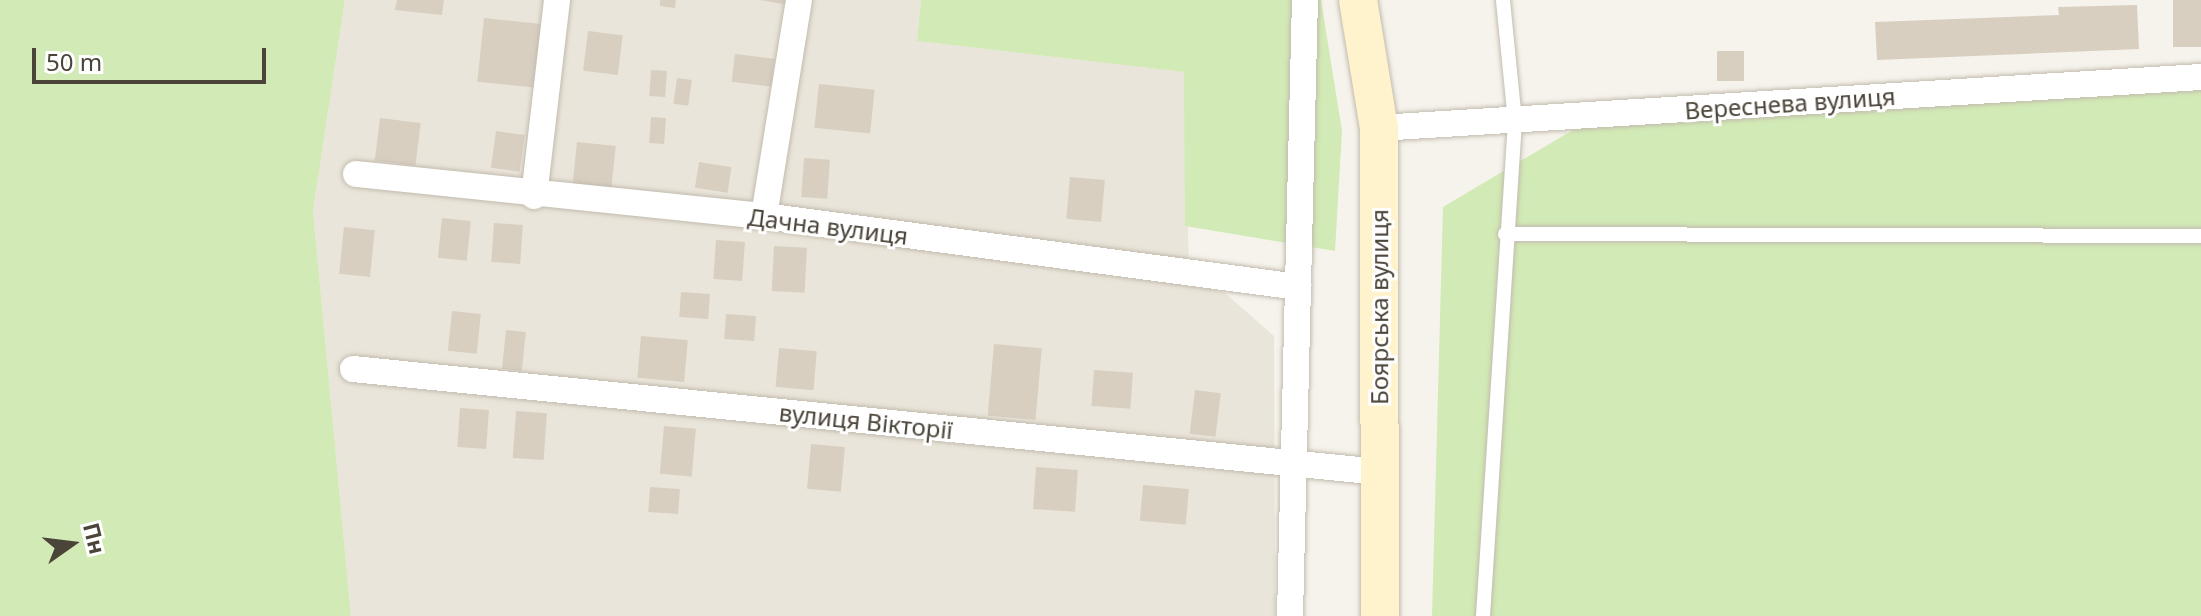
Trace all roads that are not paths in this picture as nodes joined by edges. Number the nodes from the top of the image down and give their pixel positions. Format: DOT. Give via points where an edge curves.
graph roads {
  1 [pos="557,0"];
  2 [pos="799,0"];
  3 [pos="1305,0"];
  4 [pos="1358,0"];
  5 [pos="1503,0"];
  6 [pos="2201,77"];
  7 [pos="1515,121"];
  8 [pos="1379,128"];
  9 [pos="356,174"];
  10 [pos="534,196"];
  11 [pos="764,216"];
  12 [pos="1505,234"];
  13 [pos="2201,236"];
  14 [pos="1298,287"];
  15 [pos="353,369"];
  16 [pos="1294,464"];
  17 [pos="1379,472"];
  18 [pos="1290,616"];
  19 [pos="1380,616"];
  20 [pos="1483,616"];
  1 -- 10 [label="street"];
  2 -- 11 [label="street"];
  3 -- 14 [label="street"];
  4 -- 8 [label="street, Боярська вулиця"];
  5 -- 7 [label="lane"];
  6 -- 7 [label="street, Вереснева вулиця"];
  7 -- 8 [label="street, Вереснева вулиця"];
  7 -- 12 [label="lane"];
  8 -- 17 [label="street, Боярська вулиця"];
  9 -- 10 [label="street, Дачна вулиця"];
  10 -- 11 [label="street, Дачна вулиця"];
  11 -- 14 [label="street, Дачна вулиця"];
  12 -- 13 [label="lane"];
  12 -- 20 [label="lane"];
  14 -- 16 [label="street"];
  15 -- 16 [label="street, вулиця Вікторії"];
  16 -- 17 [label="street, вулиця Вікторії"];
  16 -- 18 [label="street"];
  17 -- 19 [label="street, Боярська вулиця"];
}
